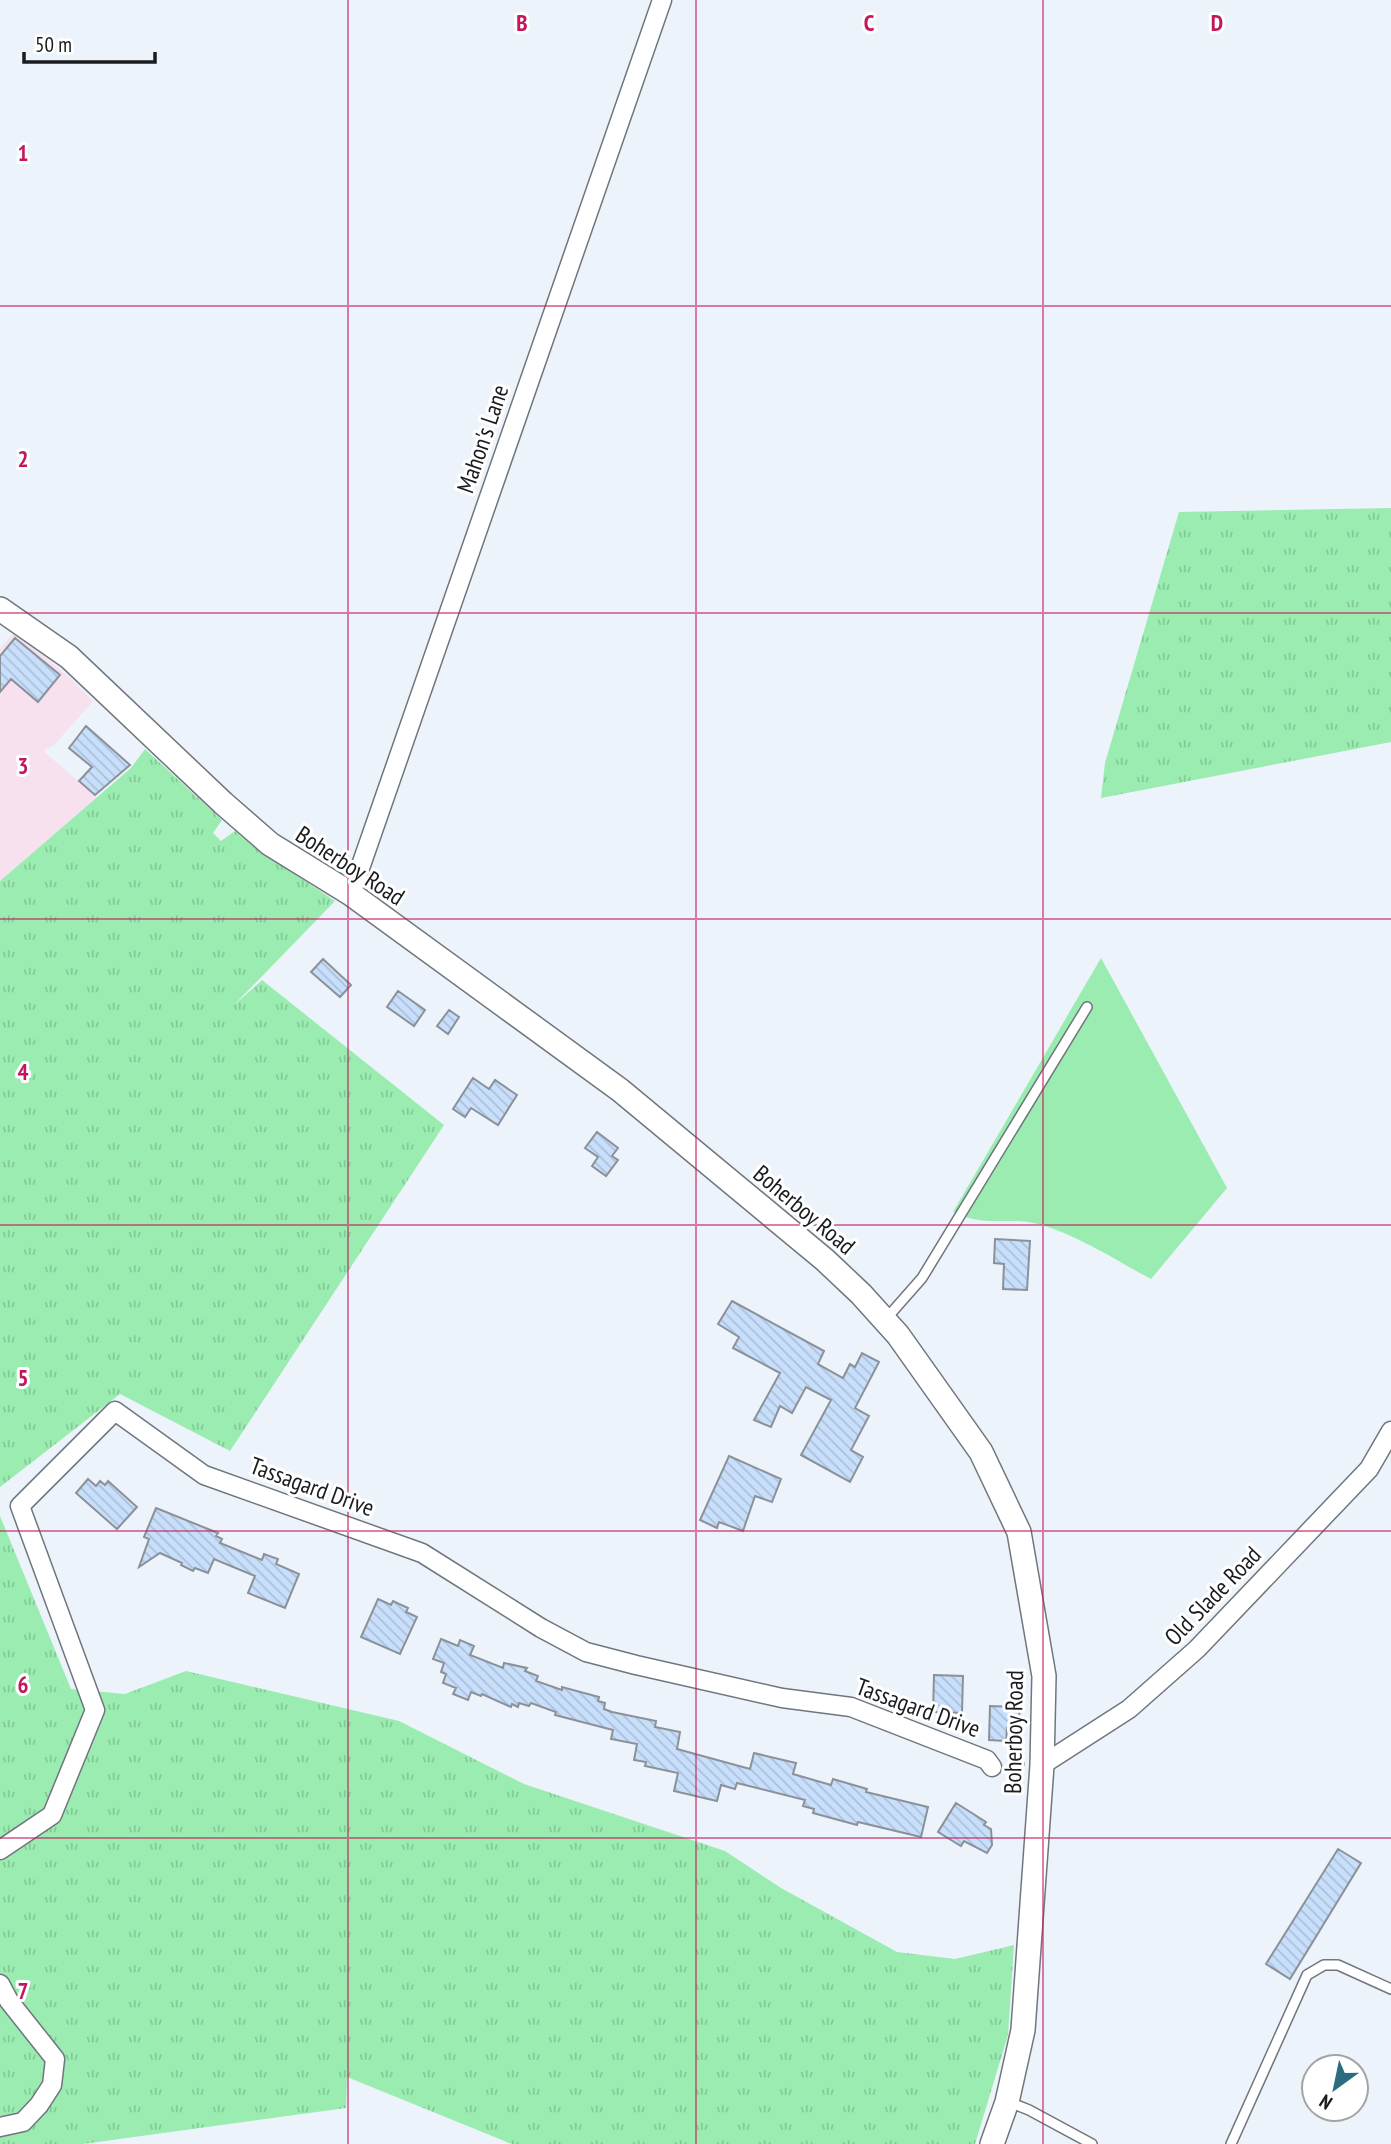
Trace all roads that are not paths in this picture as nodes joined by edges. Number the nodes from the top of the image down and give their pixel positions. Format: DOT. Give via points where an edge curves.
graph roads {
  1 [pos="662,0"];
  2 [pos="0,609"];
  3 [pos="351,894"];
  4 [pos="1087,1007"];
  5 [pos="885,1320"];
  6 [pos="1388,1442"];
  7 [pos="1042,1765"];
  8 [pos="992,1767"];
  9 [pos="0,1850"];
  10 [pos="0,1984"];
  11 [pos="1391,1989"];
  12 [pos="1007,2102"];
  13 [pos="0,2127"];
  14 [pos="992,2144"];
  15 [pos="1092,2144"];
  16 [pos="1231,2144"];
  1 -- 3 [label="street, Mahon's Lane"];
  2 -- 3 [label="street, Boherboy Road" via="68,657 270,844"];
  3 -- 5 [label="street, Boherboy Road" via="620,1090 825,1260"];
  4 -- 5 [label="lane" via="922,1278"];
  5 -- 7 [label="street, Boherboy Road" via="981,1452 1019,1532 1044,1676"];
  6 -- 7 [label="street, Old Slade Road" via="1369,1469 1198,1649 1129,1709"];
  7 -- 12 [label="street, Boherboy Road" via="1023,2030"];
  8 -- 9 [label="street, Tassagard Drive" via="987,1760 851,1707 782,1698 586,1651 422,1553 204,1475 115,1411 20,1506 94,1710 52,1815"];
  10 -- 13 [label="street" via="55,2059 52,2085 39,2105 23,2122"];
  11 -- 16 [label="lane" via="1338,1965 1324,1965 1307,1975"];
  12 -- 14 [label="street, Boherboy Road"];
  12 -- 15 [label="lane"];
}
